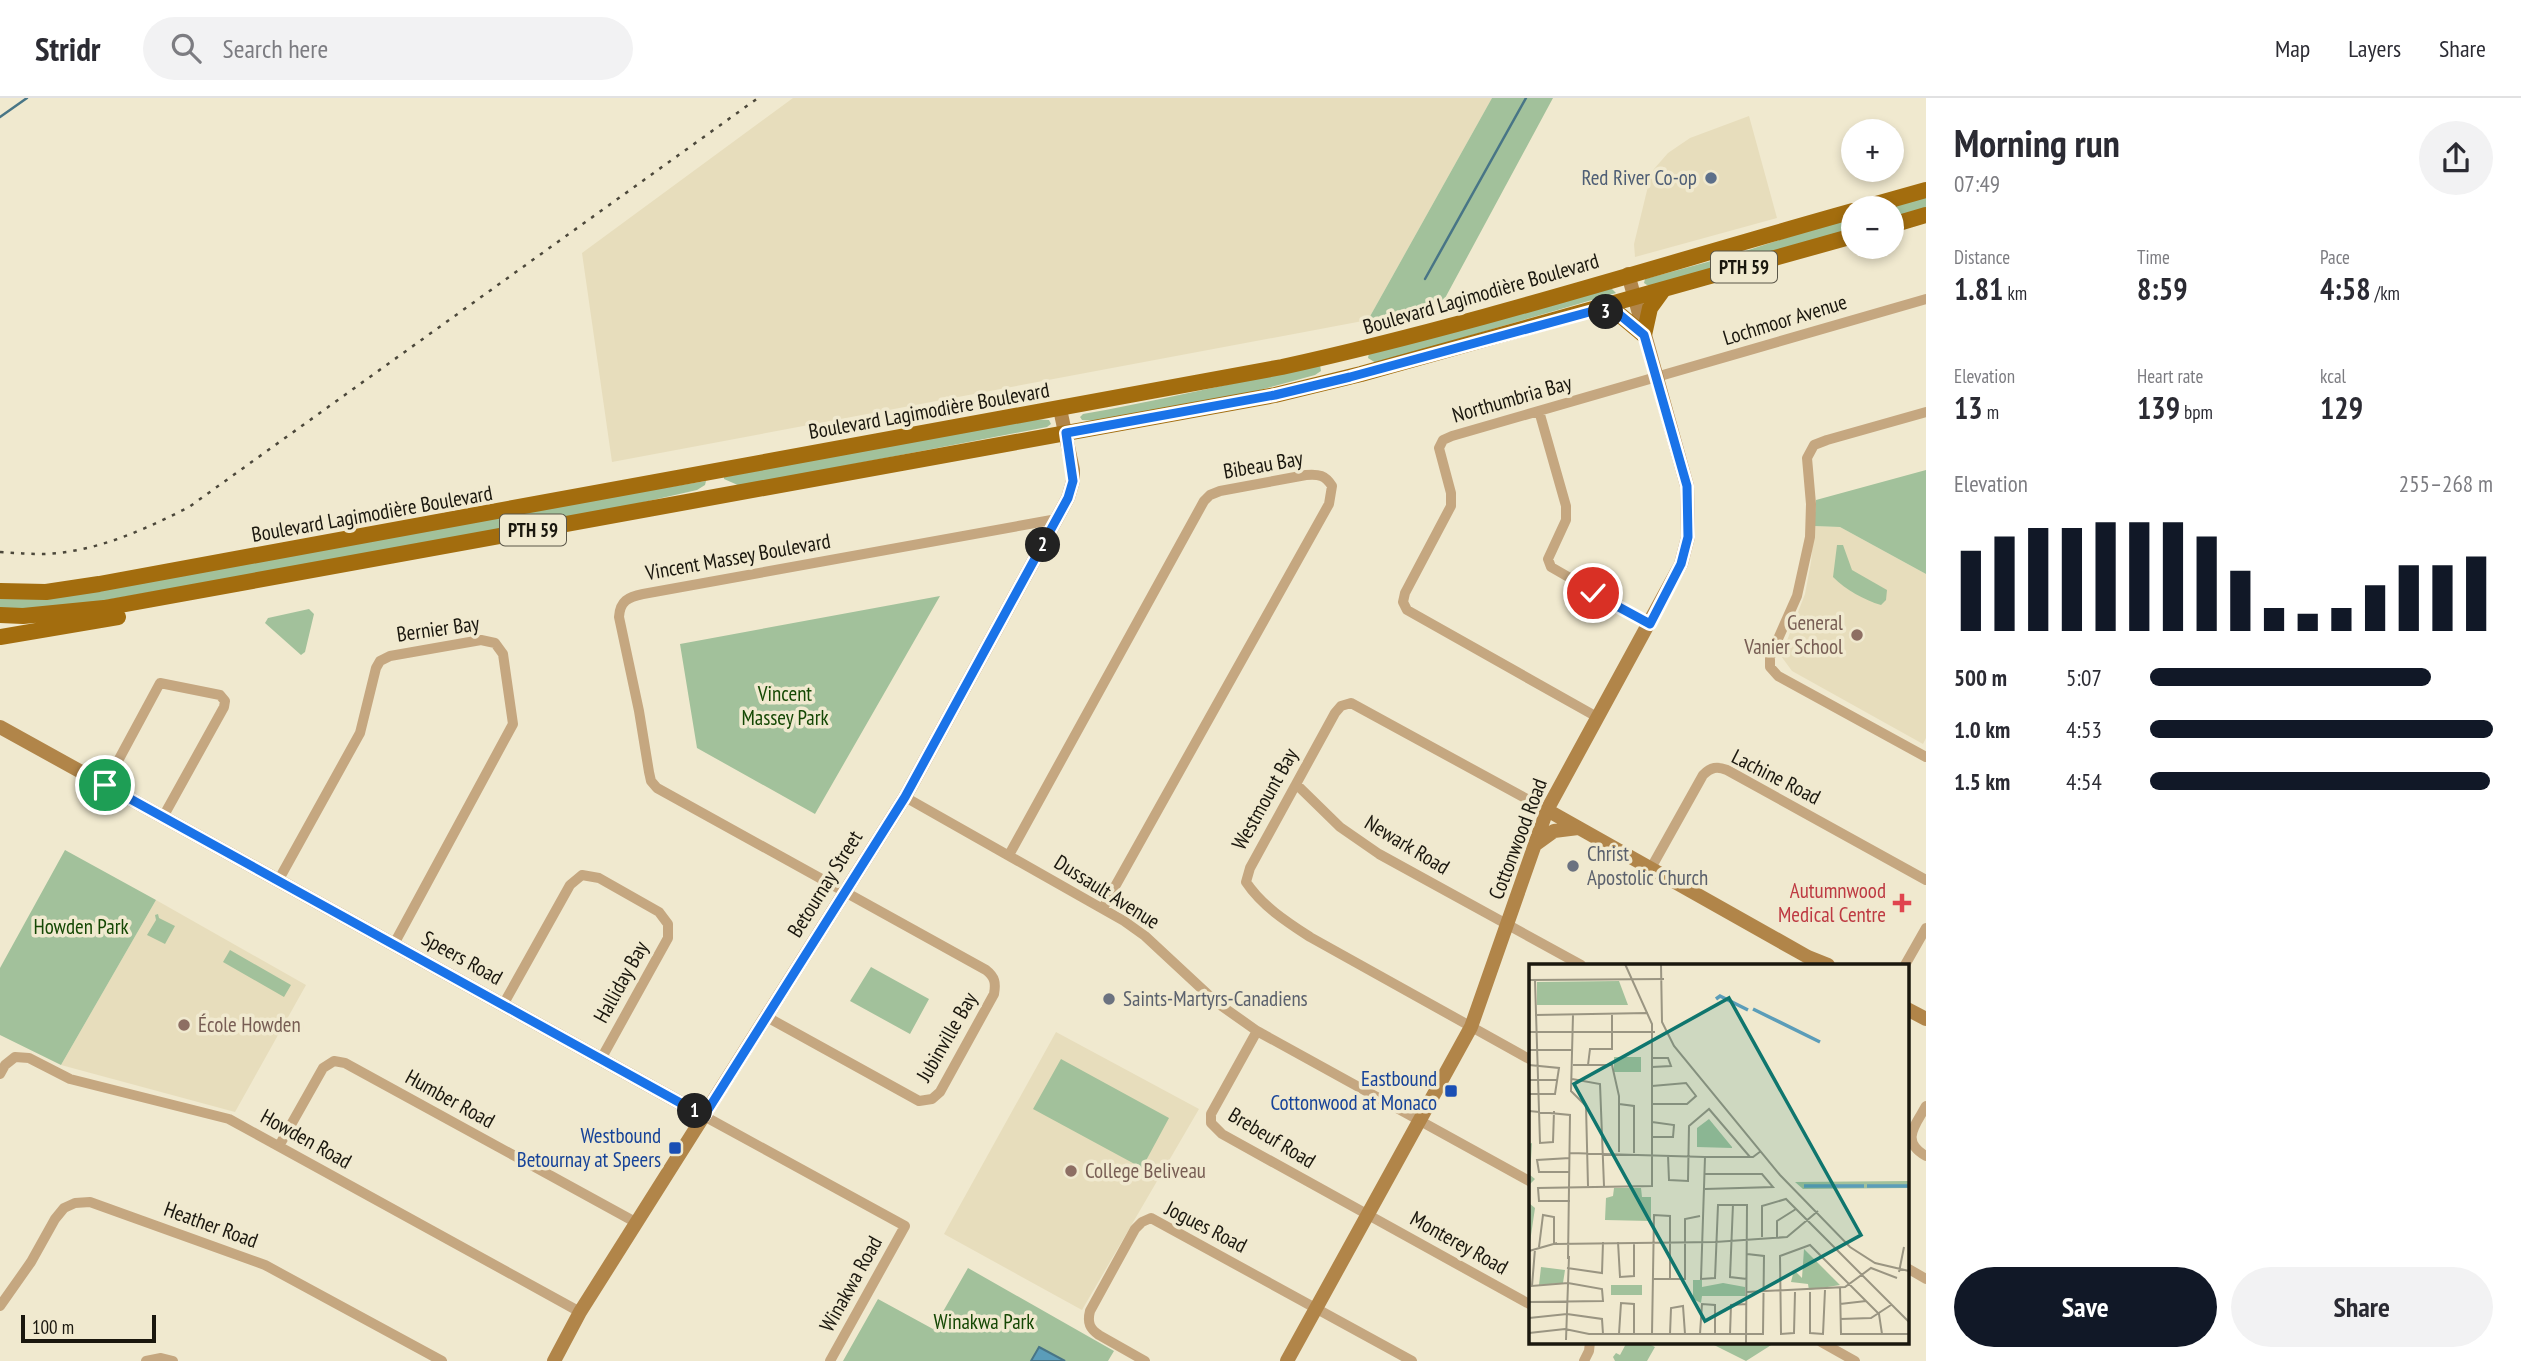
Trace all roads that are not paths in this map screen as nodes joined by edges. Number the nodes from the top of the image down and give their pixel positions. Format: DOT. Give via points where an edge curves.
graph roads {
  1 [pos="1926,190"];
  2 [pos="1904,196"];
  3 [pos="1841,214"];
  4 [pos="1926,215"];
  5 [pos="1904,221"];
  6 [pos="1841,239"];
  7 [pos="1629,274"];
  8 [pos="1663,290"];
  9 [pos="1634,298"];
  10 [pos="1926,299"];
  11 [pos="1593,311"];
  12 [pos="1644,335"];
  13 [pos="1656,378"];
  14 [pos="1060,408"];
  15 [pos="1539,411"];
  16 [pos="1926,412"];
  17 [pos="1066,433"];
  18 [pos="716,472"];
  19 [pos="721,496"];
  20 [pos="1057,519"];
  21 [pos="0,590"];
  22 [pos="193,593"];
  23 [pos="0,615"];
  24 [pos="1650,624"];
  25 [pos="0,637"];
  26 [pos="1597,717"];
  27 [pos="0,727"];
  28 [pos="1926,757"];
  29 [pos="1296,783"];
  30 [pos="105,785"];
  31 [pos="905,797"];
  32 [pos="1547,810"];
  33 [pos="163,817"];
  34 [pos="1579,828"];
  35 [pos="1535,845"];
  36 [pos="1009,855"];
  37 [pos="1651,869"];
  38 [pos="1926,880"];
  39 [pos="278,881"];
  40 [pos="846,891"];
  41 [pos="1102,908"];
  42 [pos="1508,925"];
  43 [pos="1926,928"];
  44 [pos="394,944"];
  45 [pos="1806,961"];
  46 [pos="1579,964"];
  47 [pos="1906,964"];
  48 [pos="503,1005"];
  49 [pos="1909,1007"];
  50 [pos="767,1017"];
  51 [pos="1926,1020"];
  52 [pos="1472,1027"];
  53 [pos="1258,1031"];
  54 [pos="601,1059"];
  55 [pos="1529,1059"];
  56 [pos="0,1074"];
  57 [pos="1926,1106"];
  58 [pos="704,1116"];
  59 [pos="1420,1121"];
  60 [pos="279,1146"];
  61 [pos="1926,1156"];
  62 [pos="1529,1181"];
  63 [pos="1368,1215"];
  64 [pos="637,1223"];
  65 [pos="905,1226"];
  66 [pos="1909,1269"];
  67 [pos="1926,1279"];
  68 [pos="1529,1304"];
  69 [pos="0,1306"];
  70 [pos="1316,1308"];
  71 [pos="580,1312"];
  72 [pos="1590,1344"];
  73 [pos="1825,1344"];
  74 [pos="146,1361"];
  75 [pos="173,1361"];
  76 [pos="442,1361"];
  77 [pos="554,1361"];
  78 [pos="830,1361"];
  79 [pos="1145,1361"];
  80 [pos="1287,1361"];
  81 [pos="1412,1361"];
  82 [pos="1584,1361"];
  83 [pos="1855,1361"];
  1 -- 2 [label="main road"];
  3 -- 7 [label="main road, Boulevard Lagimodière Boulevard / PTH 59"];
  4 -- 5 [label="main road"];
  6 -- 8 [label="main road, PTH 59"];
  7 -- 9 [label="street, Cottonwood Road"];
  7 -- 14 [label="main road, Boulevard Lagimodière Boulevard / PTH 59" via="1354,351"];
  8 -- 9 [label="main road, PTH 59"];
  8 -- 12 [label="main road" via="1650,308"];
  9 -- 11 [label="main road, PTH 59"];
  9 -- 12 [label="street, Cottonwood Road"];
  10 -- 13 [label="street, Lochmoor Avenue"];
  11 -- 12 [label="main road" via="1620,315"];
  11 -- 17 [label="main road, PTH 59" via="1275,395"];
  12 -- 13 [label="street, Cottonwood Road"];
  13 -- 15 [label="street, Northumbria Bay"];
  13 -- 24 [label="street, Cottonwood Road" via="1687,486 1689,510 1681,564"];
  14 -- 17 [label="street, Betournay Street"];
  14 -- 18 [label="main road, Boulevard Lagimodière Boulevard / PTH 59"];
  15 -- 24 [label="street" via="1566,506 1566,520 1548,559 1551,567"];
  15 -- 26 [label="street, Northumbria Bay" via="1443,440 1439,448 1451,506 1403,602 1413,614"];
  16 -- 28 [label="street" via="1827,440 1810,450 1810,537 1804,571 1770,667 1778,676"];
  17 -- 19 [label="main road, PTH 59"];
  17 -- 20 [label="street, Betournay Street" via="1073,481"];
  18 -- 19 [label="main road"];
  18 -- 21 [label="main road, Boulevard Lagimodière Boulevard / PTH 59" via="90,586 46,592"];
  19 -- 22 [label="main road, PTH 59"];
  20 -- 31 [label="street, Betournay Street"];
  20 -- 40 [label="street, Vincent Massey Boulevard" via="643,594 624,601 620,608 651,781"];
  22 -- 23 [label="main road, PTH 59" via="68,613"];
  22 -- 25 [label="main road" via="160,607"];
  24 -- 26 [label="street, Cottonwood Road"];
  26 -- 32 [label="street, Cottonwood Road"];
  27 -- 30 [label="street, Speers Road"];
  29 -- 32 [label="street, Westmount Bay" via="1335,713 1351,703"];
  29 -- 42 [label="street, Newark Road" via="1354,838"];
  29 -- 52 [label="street, Westmount Bay" via="1246,883 1282,919 1310,937"];
  30 -- 33 [label="street, Speers Road"];
  30 -- 33 [label="street" via="160,683 220,695 226,701 224,707"];
  31 -- 36 [label="street, Dussault Avenue"];
  31 -- 40 [label="street, Betournay Street"];
  32 -- 34 [label="street"];
  32 -- 35 [label="street, Cottonwood Road"];
  33 -- 39 [label="street, Speers Road"];
  34 -- 35 [label="street" via="1562,828"];
  34 -- 37 [label="street"];
  35 -- 42 [label="street, Cottonwood Road"];
  36 -- 41 [label="street, Dussault Avenue"];
  36 -- 41 [label="street, Bibeau Bay" via="1204,501 1220,491 1306,475 1327,478 1332,486 1329,504"];
  37 -- 38 [label="street, Lachine Road" via="1703,775 1718,767"];
  37 -- 45 [label="street"];
  39 -- 44 [label="street, Speers Road"];
  39 -- 44 [label="street, Bernier Bay" via="360,733 380,661 481,640 495,643 503,654 513,724"];
  40 -- 50 [label="street, Betournay Street"];
  40 -- 50 [label="street, Jubinville Bay" via="993,976 994,994 940,1092 919,1101"];
  41 -- 53 [label="street, Dussault Avenue" via="1145,936 1216,1002"];
  42 -- 46 [label="street, Newark Road"];
  42 -- 52 [label="street, Cottonwood Road"];
  43 -- 47 [label="street"];
  44 -- 48 [label="street, Speers Road"];
  48 -- 54 [label="street, Speers Road"];
  48 -- 54 [label="street, Halliday Bay" via="570,885 582,875 599,878 659,912 668,924 667,938"];
  49 -- 51 [label="street"];
  50 -- 58 [label="street, Betournay Street"];
  52 -- 55 [label="street"];
  52 -- 59 [label="street, Cottonwood Road"];
  53 -- 59 [label="street, Dussault Avenue"];
  53 -- 63 [label="street, Brebeuf Road" via="1211,1114 1211,1124"];
  54 -- 58 [label="street, Speers Road"];
  56 -- 60 [label="street, Howden Road" via="15,1057 29,1058 70,1079 229,1119"];
  57 -- 61 [label="street" via="1911,1133 1914,1148"];
  58 -- 64 [label="street, Betournay Street"];
  58 -- 65 [label="street, Speers Road"];
  59 -- 62 [label="street, Dussault Avenue"];
  59 -- 63 [label="street, Cottonwood Road"];
  60 -- 64 [label="street, Humber Road" via="323,1068 334,1061 345,1063"];
  60 -- 71 [label="street, Howden Road"];
  63 -- 68 [label="street, Monterey Road"];
  63 -- 70 [label="street, Cottonwood Road"];
  64 -- 71 [label="street, Betournay Street"];
  65 -- 78 [label="street, Winakwa Road"];
  66 -- 67 [label="street"];
  69 -- 76 [label="street, Heather Road" via="64,1208 90,1202 265,1265"];
  70 -- 79 [label="street, Jogues Road" via="1151,1218 1135,1229 1090,1311 1088,1323 1099,1335"];
  70 -- 80 [label="street, Cottonwood Road"];
  70 -- 81 [label="street"];
  71 -- 77 [label="street, Betournay Street"];
  72 -- 82 [label="street"];
  73 -- 83 [label="street"];
  74 -- 75 [label="street"];
}
